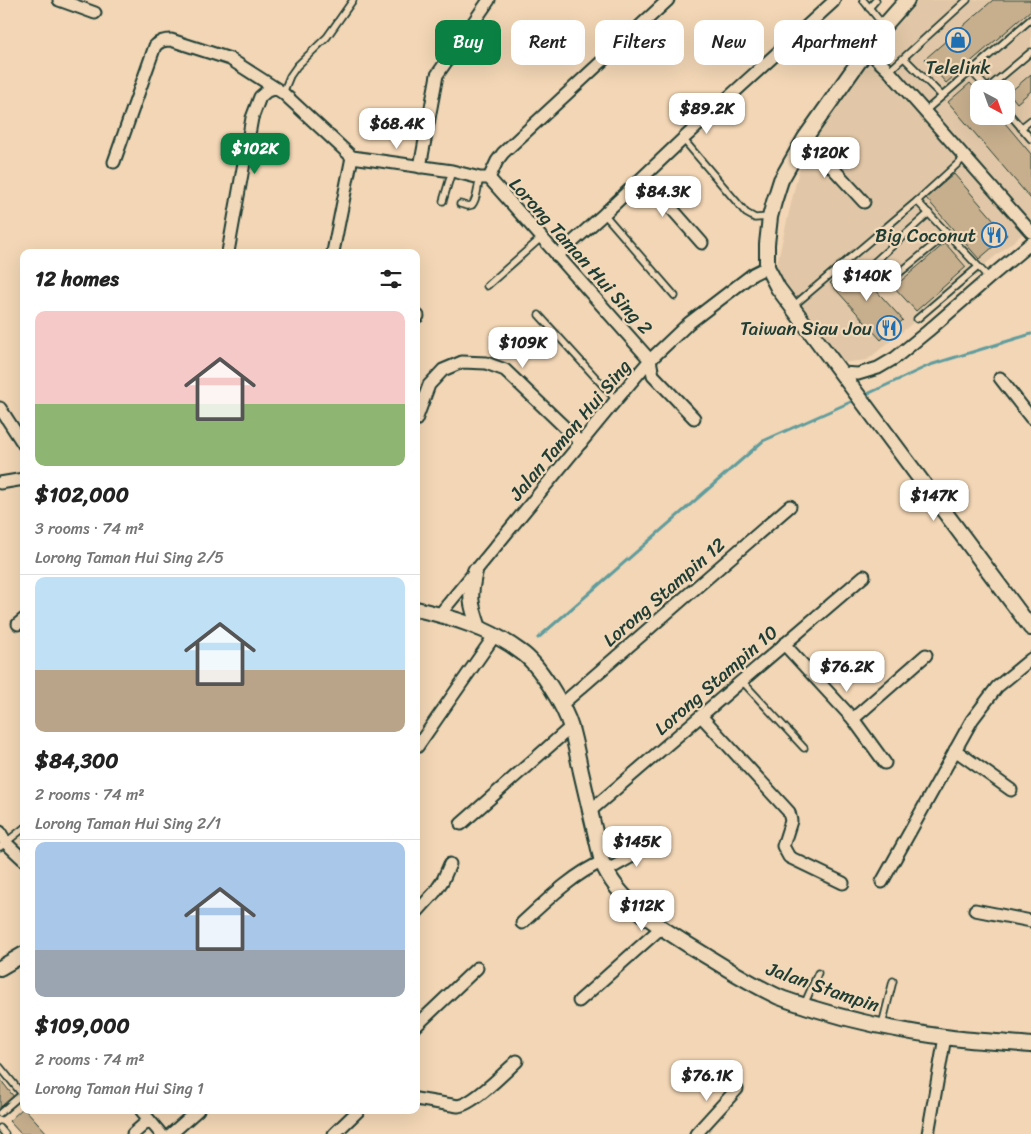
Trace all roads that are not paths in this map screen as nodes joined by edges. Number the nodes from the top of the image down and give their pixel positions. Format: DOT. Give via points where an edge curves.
graph roads {
  1 [pos="59,0"];
  2 [pos="353,0"];
  3 [pos="489,0"];
  4 [pos="668,0"];
  5 [pos="834,0"];
  6 [pos="863,0"];
  7 [pos="876,0"];
  8 [pos="907,0"];
  9 [pos="967,0"];
  10 [pos="870,8"];
  11 [pos="95,13"];
  12 [pos="1031,19"];
  13 [pos="879,20"];
  14 [pos="889,20"];
  15 [pos="1031,52"];
  16 [pos="904,58"];
  17 [pos="856,65"];
  18 [pos="883,65"];
  19 [pos="889,71"];
  20 [pos="971,71"];
  21 [pos="980,80"];
  22 [pos="998,80"];
  23 [pos="279,91"];
  24 [pos="942,96"];
  25 [pos="924,112"];
  26 [pos="1031,120"];
  27 [pos="1015,121"];
  28 [pos="1021,128"];
  29 [pos="805,138"];
  30 [pos="683,139"];
  31 [pos="1031,139"];
  32 [pos="352,157"];
  33 [pos="964,158"];
  34 [pos="114,162"];
  35 [pos="420,167"];
  36 [pos="452,171"];
  37 [pos="644,177"];
  38 [pos="484,178"];
  39 [pos="443,201"];
  40 [pos="917,201"];
  41 [pos="864,202"];
  42 [pos="460,204"];
  43 [pos="929,213"];
  44 [pos="604,214"];
  45 [pos="770,217"];
  46 [pos="1031,232"];
  47 [pos="948,233"];
  48 [pos="541,238"];
  49 [pos="702,242"];
  50 [pos="1031,243"];
  51 [pos="229,249"];
  52 [pos="334,249"];
  53 [pos="557,256"];
  54 [pos="870,266"];
  55 [pos="978,266"];
  56 [pos="767,267"];
  57 [pos="989,278"];
  58 [pos="886,284"];
  59 [pos="487,286"];
  60 [pos="675,296"];
  61 [pos="792,307"];
  62 [pos="539,315"];
  63 [pos="917,319"];
  64 [pos="650,360"];
  65 [pos="841,373"];
  66 [pos="1000,378"];
  67 [pos="616,400"];
  68 [pos="0,408"];
  69 [pos="420,409"];
  70 [pos="694,418"];
  71 [pos="1031,418"];
  72 [pos="20,439"];
  73 [pos="581,443"];
  74 [pos="20,480"];
  75 [pos="0,483"];
  76 [pos="790,506"];
  77 [pos="475,571"];
  78 [pos="864,576"];
  79 [pos="420,610"];
  80 [pos="440,614"];
  81 [pos="479,628"];
  82 [pos="1031,628"];
  83 [pos="495,636"];
  84 [pos="784,644"];
  85 [pos="926,655"];
  86 [pos="1031,659"];
  87 [pos="742,681"];
  88 [pos="561,705"];
  89 [pos="701,716"];
  90 [pos="854,719"];
  91 [pos="571,727"];
  92 [pos="420,743"];
  93 [pos="804,748"];
  94 [pos="955,750"];
  95 [pos="885,763"];
  96 [pos="1011,790"];
  97 [pos="590,811"];
  98 [pos="461,824"];
  99 [pos="20,831"];
  100 [pos="0,832"];
  101 [pos="652,840"];
  102 [pos="3,845"];
  103 [pos="20,857"];
  104 [pos="450,864"];
  105 [pos="604,866"];
  106 [pos="882,882"];
  107 [pos="843,883"];
  108 [pos="420,909"];
  109 [pos="975,910"];
  110 [pos="1031,921"];
  111 [pos="522,923"];
  112 [pos="660,928"];
  113 [pos="20,956"];
  114 [pos="0,968"];
  115 [pos="477,968"];
  116 [pos="818,974"];
  117 [pos="892,981"];
  118 [pos="579,1001"];
  119 [pos="804,1005"];
  120 [pos="420,1022"];
  121 [pos="881,1027"];
  122 [pos="944,1037"];
  123 [pos="1031,1045"];
  124 [pos="517,1061"];
  125 [pos="0,1067"];
  126 [pos="737,1088"];
  127 [pos="20,1090"];
  128 [pos="20,1096"];
  129 [pos="420,1100"];
  130 [pos="0,1113"];
  131 [pos="144,1114"];
  132 [pos="194,1114"];
  133 [pos="355,1114"];
  134 [pos="149,1120"];
  135 [pos="0,1128"];
  136 [pos="5,1134"];
  137 [pos="133,1134"];
  138 [pos="161,1134"];
  139 [pos="171,1134"];
  140 [pos="334,1134"];
  141 [pos="696,1134"];
  142 [pos="928,1134"];
  1 -- 11 [label="street"];
  2 -- 23 [label="lane"];
  3 -- 35 [label="street" via="437,75"];
  4 -- 38 [label="street" via="503,153"];
  5 -- 30 [label="street"];
  6 -- 10 [label="lane"];
  7 -- 10 [label="lane"];
  8 -- 14 [label="street"];
  9 -- 16 [label="lane"];
  10 -- 13 [label="lane"];
  12 -- 20 [label="lane"];
  15 -- 22 [label="lane"];
  16 -- 19 [label="lane"];
  16 -- 24 [label="lane"];
  17 -- 29 [label="street"];
  18 -- 19 [label="street"];
  19 -- 25 [label="street"];
  20 -- 21 [label="lane"];
  20 -- 24 [label="lane"];
  23 -- 32 [label="street"];
  23 -- 34 [label="street" via="230,59 171,40 159,42"];
  23 -- 51 [label="street" via="267,90 260,97 252,118"];
  24 -- 25 [label="lane"];
  25 -- 33 [label="street"];
  26 -- 28 [label="lane"];
  27 -- 28 [label="lane"];
  28 -- 31 [label="lane"];
  29 -- 41 [label="street"];
  29 -- 45 [label="street" via="781,180"];
  30 -- 37 [label="street"];
  30 -- 45 [label="lane" via="746,213 755,218"];
  32 -- 35 [label="street, Lorong Taman Hui Sing 2"];
  32 -- 52 [label="street"];
  33 -- 40 [label="lane"];
  33 -- 46 [label="street"];
  35 -- 36 [label="street, Lorong Taman Hui Sing 2"];
  36 -- 38 [label="street, Lorong Taman Hui Sing 2"];
  36 -- 39 [label="lane"];
  37 -- 44 [label="street"];
  37 -- 49 [label="street"];
  38 -- 42 [label="lane" via="477,186 472,205"];
  38 -- 48 [label="street, Lorong Taman Hui Sing 2"];
  40 -- 43 [label="lane"];
  40 -- 61 [label="lane"];
  43 -- 47 [label="lane"];
  43 -- 54 [label="lane"];
  44 -- 53 [label="street"];
  44 -- 60 [label="lane"];
  45 -- 56 [label="street"];
  47 -- 55 [label="lane"];
  47 -- 58 [label="lane"];
  48 -- 53 [label="street, Lorong Taman Hui Sing 2"];
  48 -- 59 [label="lane"];
  50 -- 57 [label="street"];
  53 -- 64 [label="street, Lorong Taman Hui Sing 2"];
  55 -- 57 [label="lane"];
  55 -- 63 [label="lane"];
  56 -- 61 [label="street"];
  56 -- 64 [label="street, Jalan Taman Hui Sing" via="689,323"];
  57 -- 65 [label="street" via="894,358 878,368 858,374"];
  61 -- 65 [label="street"];
  62 -- 67 [label="lane"];
  64 -- 67 [label="street, Jalan Taman Hui Sing"];
  64 -- 70 [label="street, Lorong Taman Hui Sing 2" via="654,375"];
  65 -- 82 [label="street"];
  66 -- 71 [label="street"];
  67 -- 73 [label="street, Jalan Taman Hui Sing"];
  68 -- 72 [label="street"];
  69 -- 73 [label="street" via="429,385 443,370 462,362 486,363 505,370"];
  73 -- 77 [label="street, Jalan Taman Hui Sing"];
  74 -- 75 [label="street"];
  76 -- 88 [label="street, Lorong Stampin 12"];
  77 -- 80 [label="street, Jalan Taman Hui Sing"];
  77 -- 81 [label="street" via="470,593 471,607"];
  78 -- 84 [label="street, Lorong Stampin 10"];
  79 -- 80 [label="street, Jalan Stampin"];
  80 -- 81 [label="street, Jalan Stampin"];
  81 -- 83 [label="street, Jalan Stampin"];
  83 -- 88 [label="street, Jalan Stampin" via="523,652"];
  83 -- 92 [label="street"];
  84 -- 87 [label="street, Lorong Stampin 10"];
  84 -- 90 [label="street"];
  85 -- 90 [label="street"];
  86 -- 94 [label="street" via="997,687"];
  87 -- 89 [label="street, Lorong Stampin 10"];
  87 -- 93 [label="lane"];
  88 -- 91 [label="street, Jalan Stampin"];
  89 -- 97 [label="street, Lorong Stampin 10"];
  89 -- 107 [label="street" via="789,812 791,821 783,846 789,857"];
  90 -- 95 [label="street"];
  91 -- 97 [label="street, Jalan Stampin"];
  91 -- 98 [label="street"];
  94 -- 96 [label="street"];
  94 -- 106 [label="street"];
  97 -- 105 [label="street, Jalan Stampin"];
  99 -- 102 [label="lane"];
  100 -- 102 [label="street"];
  101 -- 105 [label="street" via="629,858"];
  102 -- 103 [label="street"];
  104 -- 108 [label="street" via="435,892"];
  105 -- 111 [label="street" via="586,869"];
  105 -- 112 [label="street, Jalan Stampin" via="620,891"];
  109 -- 110 [label="street"];
  112 -- 118 [label="street"];
  112 -- 119 [label="street, Jalan Stampin" via="752,984"];
  113 -- 114 [label="street"];
  115 -- 120 [label="street"];
  116 -- 119 [label="lane"];
  117 -- 121 [label="lane"];
  119 -- 121 [label="street, Jalan Stampin"];
  121 -- 122 [label="street, Jalan Stampin"];
  122 -- 123 [label="street, Jalan Stampin"];
  122 -- 142 [label="street"];
  124 -- 129 [label="street" via="464,1106"];
  125 -- 127 [label="lane"];
  126 -- 141 [label="street"];
  128 -- 130 [label="lane"];
  131 -- 134 [label="street"];
  132 -- 139 [label="street"];
  133 -- 140 [label="street"];
  134 -- 137 [label="street"];
  134 -- 138 [label="street"];
  135 -- 136 [label="lane"];
}
